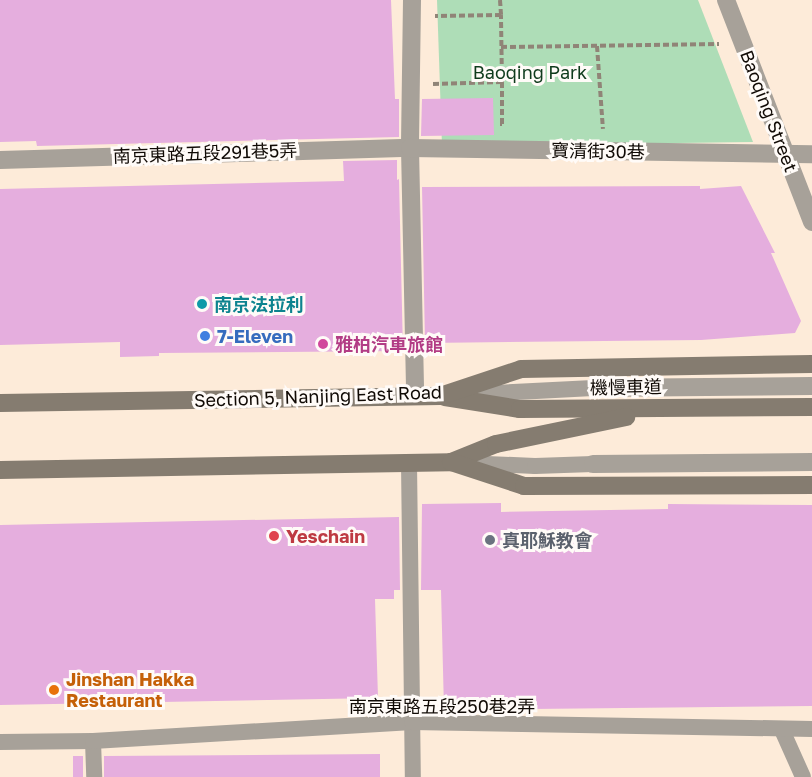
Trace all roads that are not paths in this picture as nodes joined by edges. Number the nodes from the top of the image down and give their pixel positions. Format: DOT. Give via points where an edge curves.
graph roads {
  1 [pos="726,0"];
  2 [pos="412,8"];
  3 [pos="410,148"];
  4 [pos="812,154"];
  5 [pos="786,155"];
  6 [pos="0,160"];
  7 [pos="812,222"];
  8 [pos="812,364"];
  9 [pos="812,386"];
  10 [pos="593,388"];
  11 [pos="414,396"];
  12 [pos="440,396"];
  13 [pos="0,403"];
  14 [pos="812,407"];
  15 [pos="812,414"];
  16 [pos="451,462"];
  17 [pos="812,462"];
  18 [pos="409,463"];
  19 [pos="593,464"];
  20 [pos="0,470"];
  21 [pos="812,485"];
  22 [pos="412,722"];
  23 [pos="812,729"];
  24 [pos="782,730"];
  25 [pos="93,741"];
  26 [pos="0,742"];
  27 [pos="94,777"];
  28 [pos="413,777"];
  29 [pos="803,777"];
  1 -- 5 [label="street, Baoqing Street"];
  2 -- 3 [label="street"];
  3 -- 5 [label="street, 寶清街30巷"];
  3 -- 6 [label="street, 南京東路五段291巷5弄"];
  3 -- 11 [label="street"];
  4 -- 5 [label="street, 寶清街30巷"];
  5 -- 7 [label="street, Baoqing Street"];
  8 -- 12 [label="main road, Section 5, Nanjing East Road" via="521,369"];
  9 -- 10 [label="street, 機慢車道"];
  10 -- 12 [label="lane, 機慢車道"];
  11 -- 12 [label="main road, Section 5, Nanjing East Road"];
  11 -- 13 [label="main road, Section 5, Nanjing East Road"];
  12 -- 14 [label="main road" via="520,409"];
  15 -- 16 [label="main road" via="634,415 496,444"];
  16 -- 18 [label="main road"];
  16 -- 19 [label="lane"];
  16 -- 21 [label="main road" via="524,486"];
  17 -- 19 [label="street"];
  18 -- 20 [label="main road"];
  18 -- 22 [label="lane"];
  22 -- 24 [label="lane, 南京東路五段250巷2弄"];
  22 -- 25 [label="lane, 南京東路五段250巷2弄"];
  22 -- 28 [label="lane"];
  23 -- 24 [label="lane, 南京東路五段250巷2弄"];
  24 -- 29 [label="lane"];
  25 -- 26 [label="lane, 南京東路五段250巷2弄"];
  25 -- 27 [label="lane"];
}
